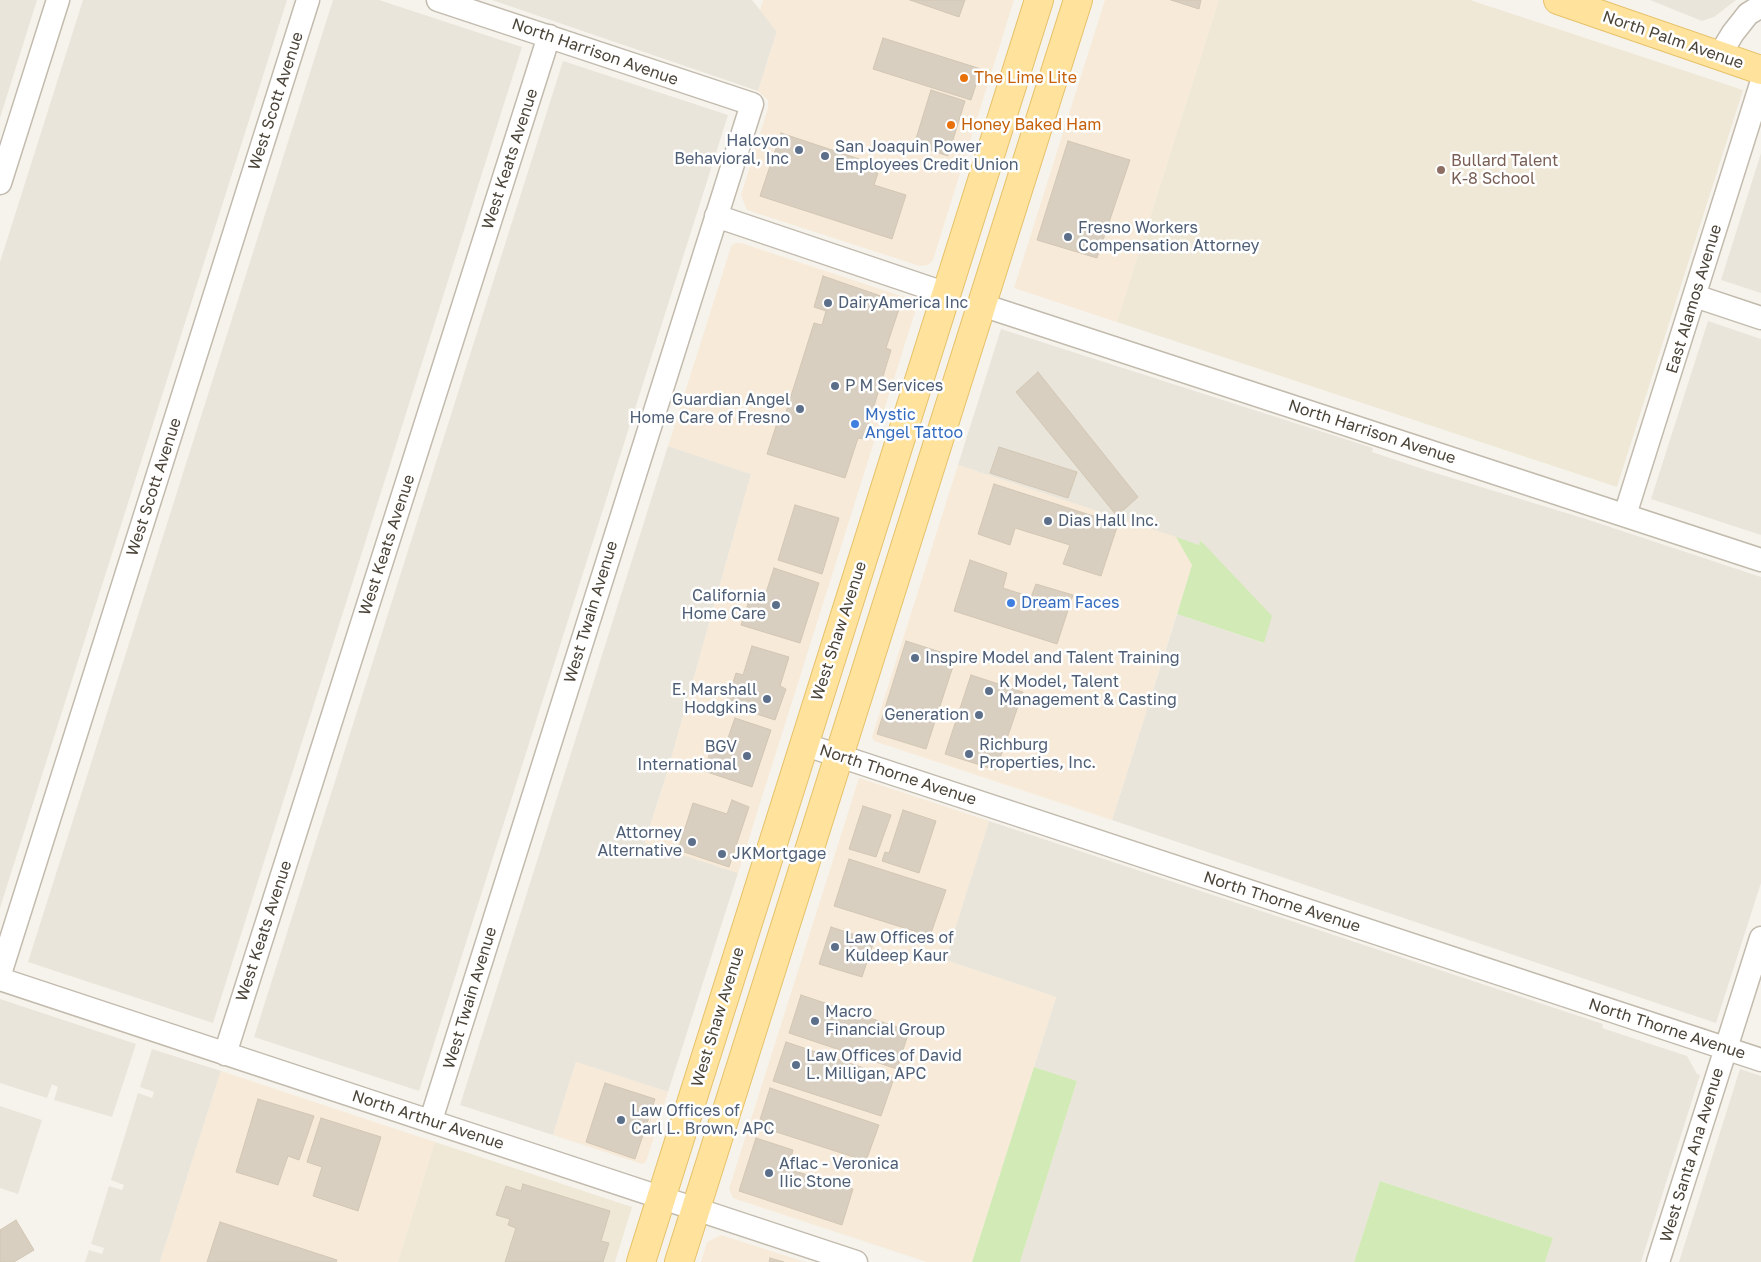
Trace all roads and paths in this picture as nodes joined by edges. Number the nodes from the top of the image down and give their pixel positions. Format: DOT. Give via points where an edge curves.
graph roads {
  1 [pos="58,0"];
  2 [pos="308,0"];
  3 [pos="438,0"];
  4 [pos="1040,0"];
  5 [pos="1078,0"];
  6 [pos="1558,0"];
  7 [pos="1761,6"];
  8 [pos="549,36"];
  9 [pos="1720,56"];
  10 [pos="1761,70"];
  11 [pos="1761,84"];
  12 [pos="752,104"];
  13 [pos="0,183"];
  14 [pos="974,205"];
  15 [pos="716,216"];
  16 [pos="947,294"];
  17 [pos="1695,296"];
  18 [pos="982,305"];
  19 [pos="1761,318"];
  20 [pos="934,455"];
  21 [pos="1625,515"];
  22 [pos="1761,560"];
  23 [pos="803,744"];
  24 [pos="839,756"];
  25 [pos="1761,938"];
  26 [pos="0,974"];
  27 [pos="0,979"];
  28 [pos="1726,1048"];
  29 [pos="224,1054"];
  30 [pos="1761,1060"];
  31 [pos="431,1120"];
  32 [pos="661,1198"];
  33 [pos="695,1210"];
  34 [pos="640,1262"];
  35 [pos="679,1262"];
  36 [pos="856,1262"];
  37 [pos="1658,1262"];
  1 -- 13 [label="street"];
  2 -- 26 [label="street, West Scott Avenue"];
  3 -- 8 [label="street, North Harrison Avenue"];
  4 -- 14 [label="main road, West Shaw Avenue"];
  5 -- 18 [label="main road"];
  6 -- 9 [label="main road, North Palm Avenue"];
  7 -- 9 [label="street" via="1748,14"];
  8 -- 12 [label="street, North Harrison Avenue"];
  8 -- 29 [label="street, West Keats Avenue"];
  9 -- 10 [label="main road, North Palm Avenue"];
  11 -- 17 [label="street, East Alamos Avenue"];
  12 -- 15 [label="street, West Twain Avenue"];
  14 -- 16 [label="main road, West Shaw Avenue"];
  14 -- 18 [label="main road" via="986,224 968,285 969,293"];
  15 -- 16 [label="street"];
  15 -- 31 [label="street, West Twain Avenue"];
  16 -- 20 [label="main road" via="957,318 938,383"];
  16 -- 23 [label="main road, West Shaw Avenue"];
  17 -- 19 [label="street"];
  17 -- 21 [label="street, East Alamos Avenue"];
  18 -- 20 [label="main road"];
  18 -- 21 [label="street, North Harrison Avenue"];
  20 -- 24 [label="main road"];
  21 -- 22 [label="street, North Harrison Avenue"];
  23 -- 24 [label="street, North Thorne Avenue"];
  23 -- 32 [label="main road, West Shaw Avenue"];
  24 -- 28 [label="street, North Thorne Avenue"];
  24 -- 33 [label="main road"];
  25 -- 28 [label="street, West Santa Ana Avenue"];
  27 -- 29 [label="street, North Arthur Avenue"];
  28 -- 30 [label="street, North Thorne Avenue"];
  28 -- 37 [label="street, West Santa Ana Avenue"];
  29 -- 31 [label="street, North Arthur Avenue"];
  31 -- 32 [label="street, North Arthur Avenue"];
  32 -- 33 [label="street, North Arthur Avenue"];
  32 -- 34 [label="main road, West Shaw Avenue"];
  33 -- 35 [label="main road"];
  33 -- 36 [label="street, North Arthur Avenue"];
}
